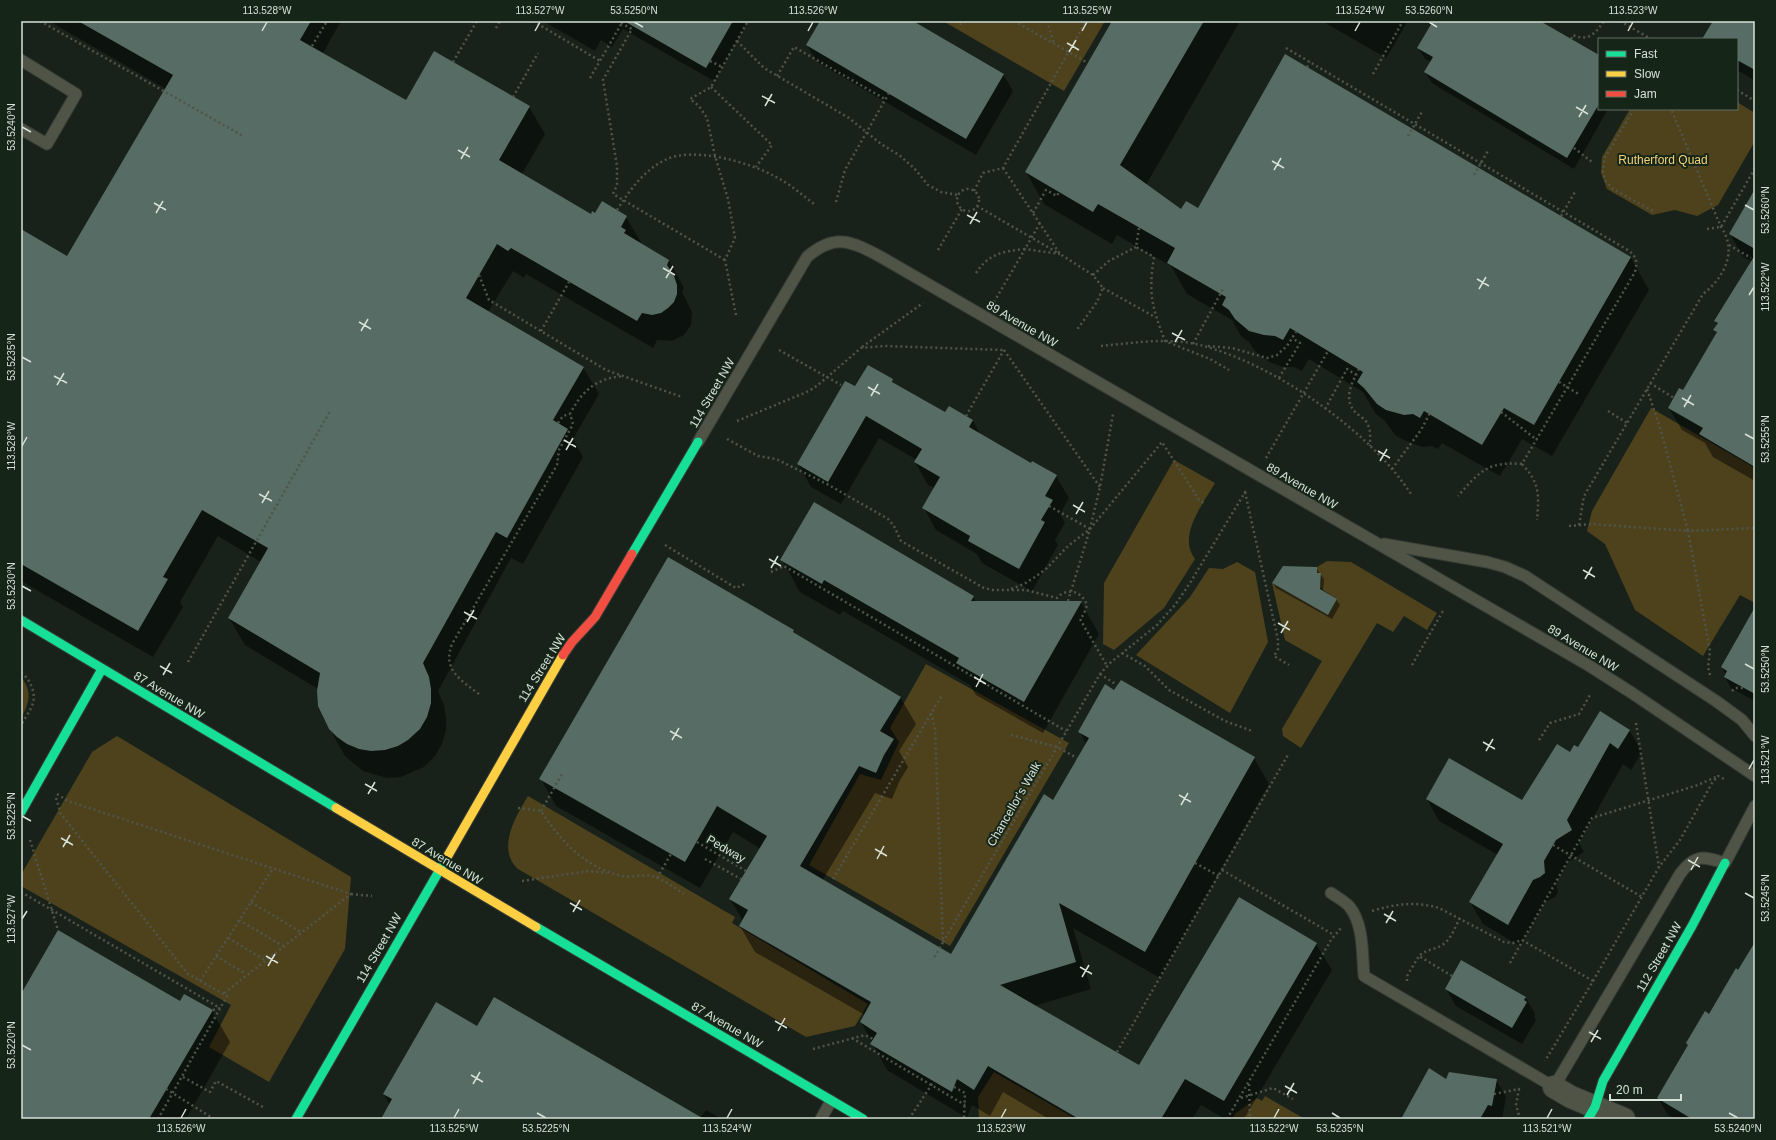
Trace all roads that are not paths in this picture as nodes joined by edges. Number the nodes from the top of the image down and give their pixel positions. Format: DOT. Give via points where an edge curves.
graph roads {
  1 [pos="21,60"];
  2 [pos="21,129"];
  3 [pos="827,244"];
  4 [pos="698,442"];
  5 [pos="1376,543"];
  6 [pos="21,620"];
  7 [pos="102,669"];
  8 [pos="1755,736"];
  9 [pos="1755,776"];
  10 [pos="1755,807"];
  11 [pos="21,812"];
  12 [pos="1725,863"];
  13 [pos="439,870"];
  14 [pos="1331,893"];
  15 [pos="1545,1082"];
  16 [pos="831,1101"];
  17 [pos="1592,1113"];
  18 [pos="296,1119"];
  19 [pos="821,1119"];
  20 [pos="864,1119"];
  21 [pos="1624,1119"];
  1 -- 2 [label="lane" via="76,94 47,144"];
  3 -- 4 [label="lane, 114 Street NW" via="816,249 804,261"];
  3 -- 5 [label="lane, 89 Avenue NW" via="847,242 881,257"];
  4 -- 13 [label="main road, 114 Street NW" via="595,616 564,654"];
  5 -- 8 [label="lane" via="1505,567 1525,576 1716,701 1742,720"];
  5 -- 9 [label="lane, 89 Avenue NW" via="1594,669"];
  6 -- 7 [label="main road, 87 Avenue NW"];
  7 -- 11 [label="main road"];
  7 -- 13 [label="main road, 87 Avenue NW"];
  10 -- 12 [label="lane, 112 Street NW"];
  12 -- 15 [label="lane" via="1699,858 1693,860 1680,874"];
  12 -- 17 [label="main road, 112 Street NW" via="1692,926 1602,1081"];
  13 -- 16 [label="main road, 87 Avenue NW"];
  13 -- 18 [label="main road, 114 Street NW"];
  14 -- 15 [label="lane" via="1348,906 1356,919 1364,976"];
  15 -- 17 [label="street"];
  16 -- 19 [label="lane"];
  16 -- 20 [label="main road, 87 Avenue NW"];
  17 -- 21 [label="street"];
}
